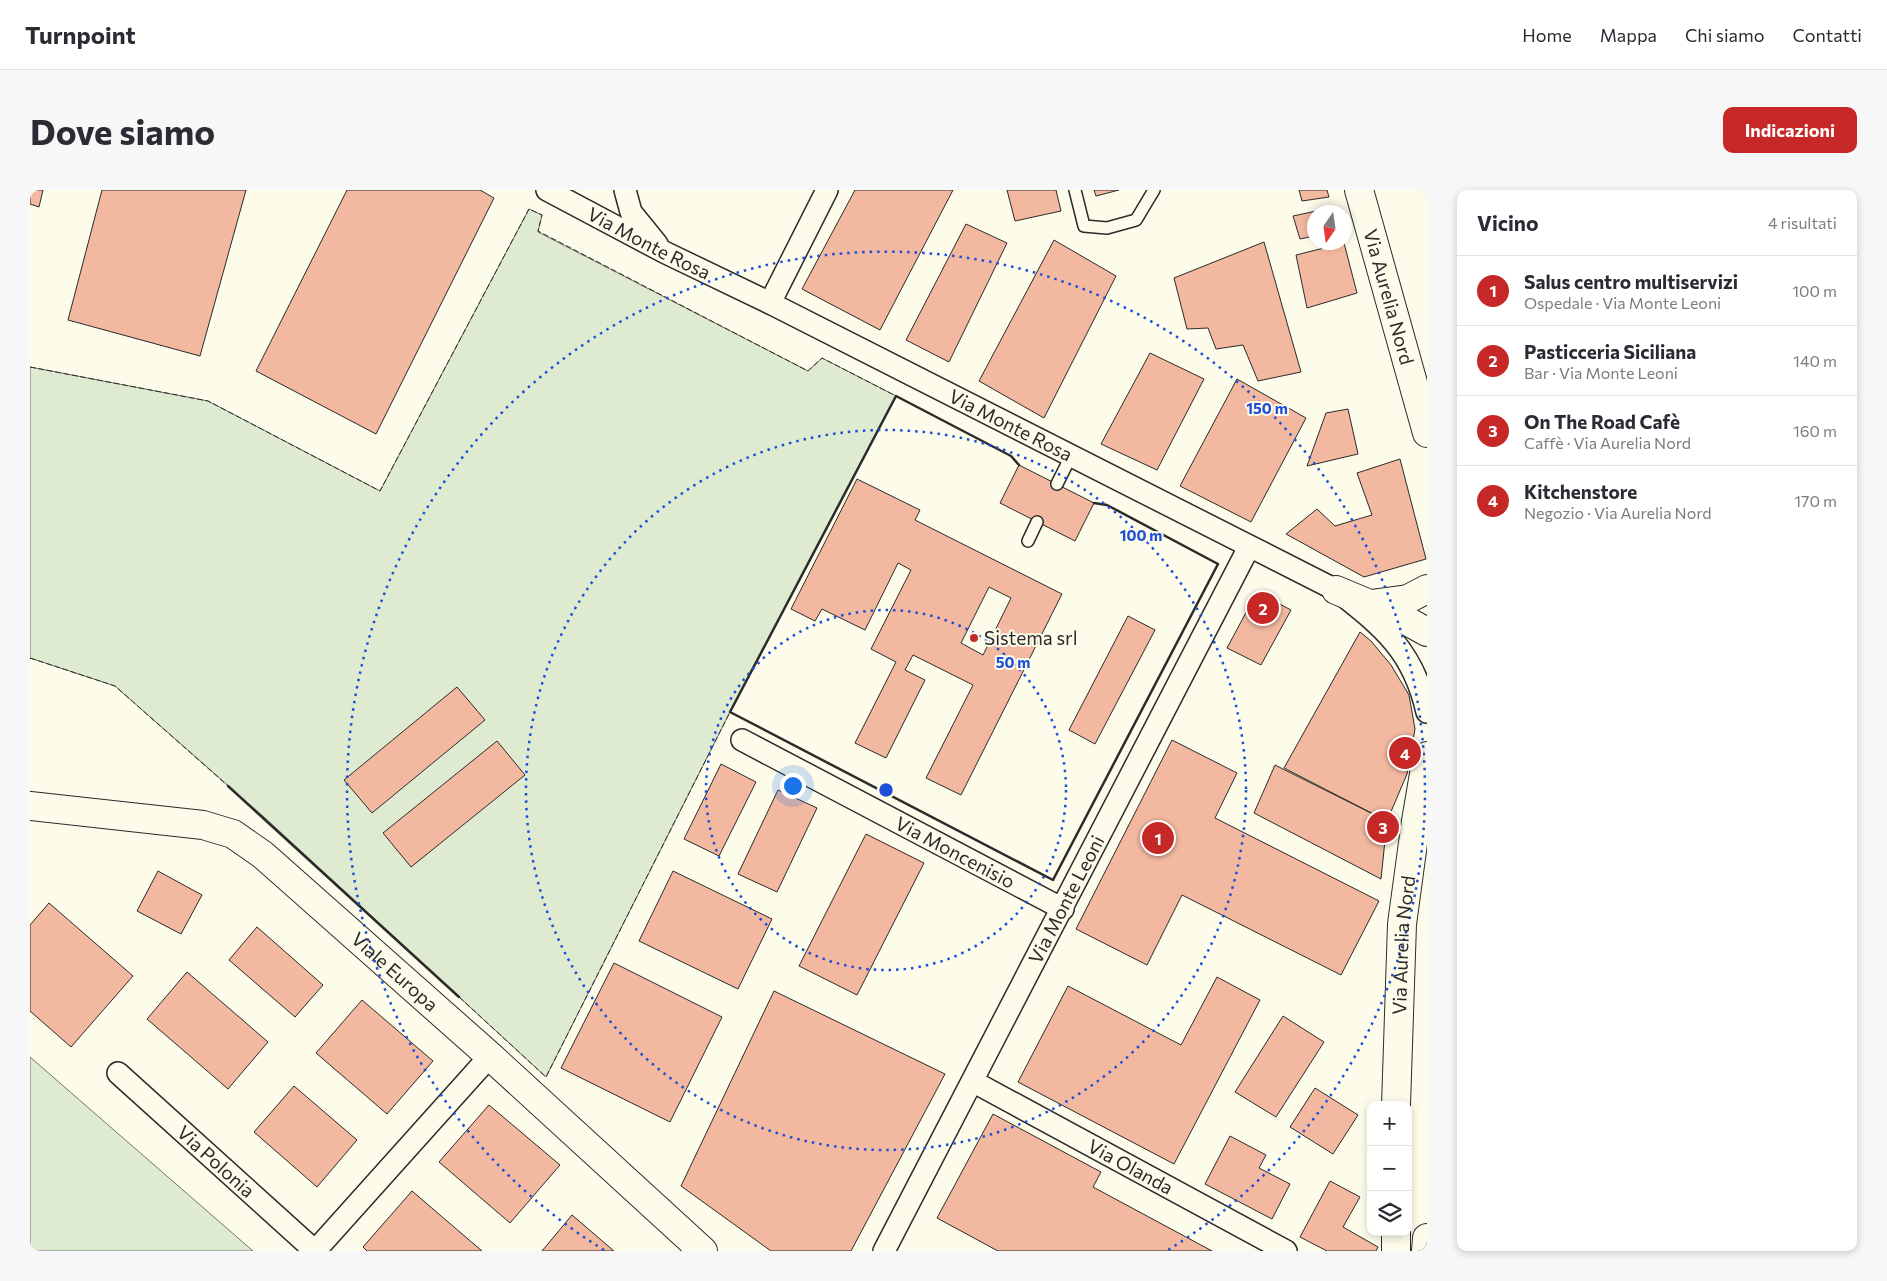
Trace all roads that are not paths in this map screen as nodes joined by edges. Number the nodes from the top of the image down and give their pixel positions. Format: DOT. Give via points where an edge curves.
graph roads {
  1 [pos="547,190"];
  2 [pos="625,190"];
  3 [pos="827,190"];
  4 [pos="1075,190"];
  5 [pos="1154,190"];
  6 [pos="1358,190"];
  7 [pos="664,252"];
  8 [pos="770,303"];
  9 [pos="1427,433"];
  10 [pos="1071,456"];
  11 [pos="1057,484"];
  12 [pos="1037,522"];
  13 [pos="1028,540"];
  14 [pos="1249,546"];
  15 [pos="1427,589"];
  16 [pos="1336,590"];
  17 [pos="1371,604"];
  18 [pos="1427,632"];
  19 [pos="1427,712"];
  20 [pos="742,740"];
  21 [pos="1427,756"];
  22 [pos="30,806"];
  23 [pos="1063,909"];
  24 [pos="490,1056"];
  25 [pos="118,1074"];
  26 [pos="974,1082"];
  27 [pos="1396,1101"];
  28 [pos="1396,1236"];
  29 [pos="1427,1238"];
  30 [pos="315,1251"];
  31 [pos="703,1251"];
  32 [pos="884,1251"];
  33 [pos="1286,1251"];
  34 [pos="1396,1251"];
  35 [pos="1426,1251"];
  1 -- 7 [label="street, Via Monte Rosa"];
  2 -- 7 [label="street" via="631,212"];
  3 -- 8 [label="street"];
  4 -- 5 [label="lane" via="1084,226 1107,228 1136,220"];
  6 -- 9 [label="street, Via Aurelia Nord"];
  7 -- 8 [label="street, Via Monte Rosa"];
  8 -- 10 [label="street, Via Monte Rosa"];
  10 -- 11 [label="lane"];
  10 -- 14 [label="street, Via Monte Rosa"];
  12 -- 13 [label="lane"];
  14 -- 16 [label="street, Via Monte Rosa"];
  14 -- 23 [label="street, Via Monte Leoni"];
  15 -- 17 [label="street" via="1408,599"];
  16 -- 17 [label="street"];
  16 -- 19 [label="street, Via Monte Rosa" via="1391,636 1412,668"];
  17 -- 18 [label="street"];
  20 -- 23 [label="street, Via Moncenisio"];
  21 -- 27 [label="street, Via Aurelia Nord" via="1402,924"];
  22 -- 24 [label="street, Viale Europa" via="203,825 234,834 263,855"];
  23 -- 26 [label="street, Via Monte Leoni"];
  24 -- 30 [label="street, Via Polonia"];
  24 -- 31 [label="street, Viale Europa"];
  25 -- 30 [label="street, Via Polonia"];
  26 -- 32 [label="street, Via Monte Leoni"];
  26 -- 33 [label="street, Via Olanda"];
  28 -- 34 [label="street"];
  29 -- 35 [label="street"];
}
